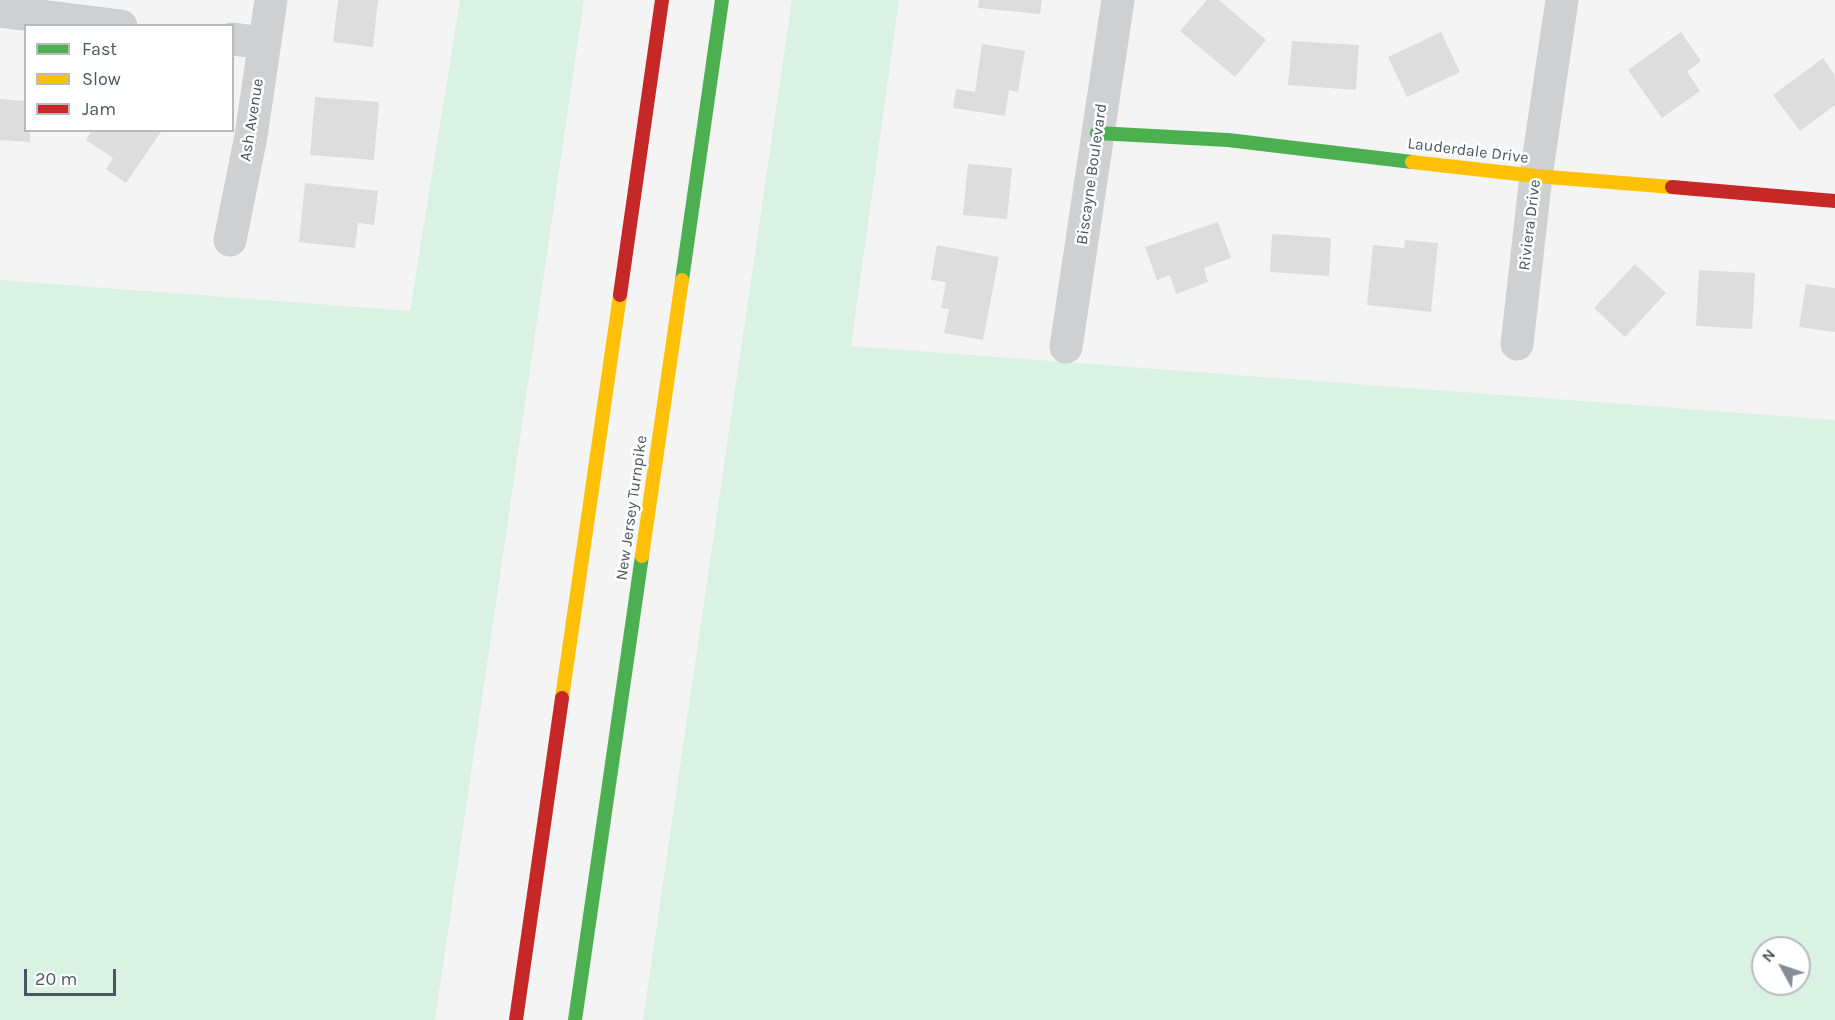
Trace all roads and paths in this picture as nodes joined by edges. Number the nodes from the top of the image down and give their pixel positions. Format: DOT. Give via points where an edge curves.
graph roads {
  1 [pos="271,0"];
  2 [pos="662,0"];
  3 [pos="723,0"];
  4 [pos="1118,0"];
  5 [pos="1562,0"];
  6 [pos="0,11"];
  7 [pos="105,24"];
  8 [pos="248,41"];
  9 [pos="1097,133"];
  10 [pos="1536,176"];
  11 [pos="1835,201"];
  12 [pos="230,240"];
  13 [pos="1517,344"];
  14 [pos="1066,347"];
  15 [pos="516,1020"];
  16 [pos="575,1020"];
  1 -- 8 [label="street, Ash Avenue"];
  2 -- 15 [label="main road"];
  3 -- 16 [label="main road, New Jersey Turnpike"];
  4 -- 9 [label="street, Biscayne Boulevard"];
  5 -- 10 [label="street, Riviera Drive"];
  6 -- 7 [label="street"];
  8 -- 12 [label="street, Ash Avenue" via="251,136"];
  9 -- 10 [label="main road, Lauderdale Drive" via="1228,140"];
  9 -- 14 [label="street, Biscayne Boulevard"];
  10 -- 11 [label="main road, Lauderdale Drive"];
  10 -- 13 [label="street, Riviera Drive"];
}
